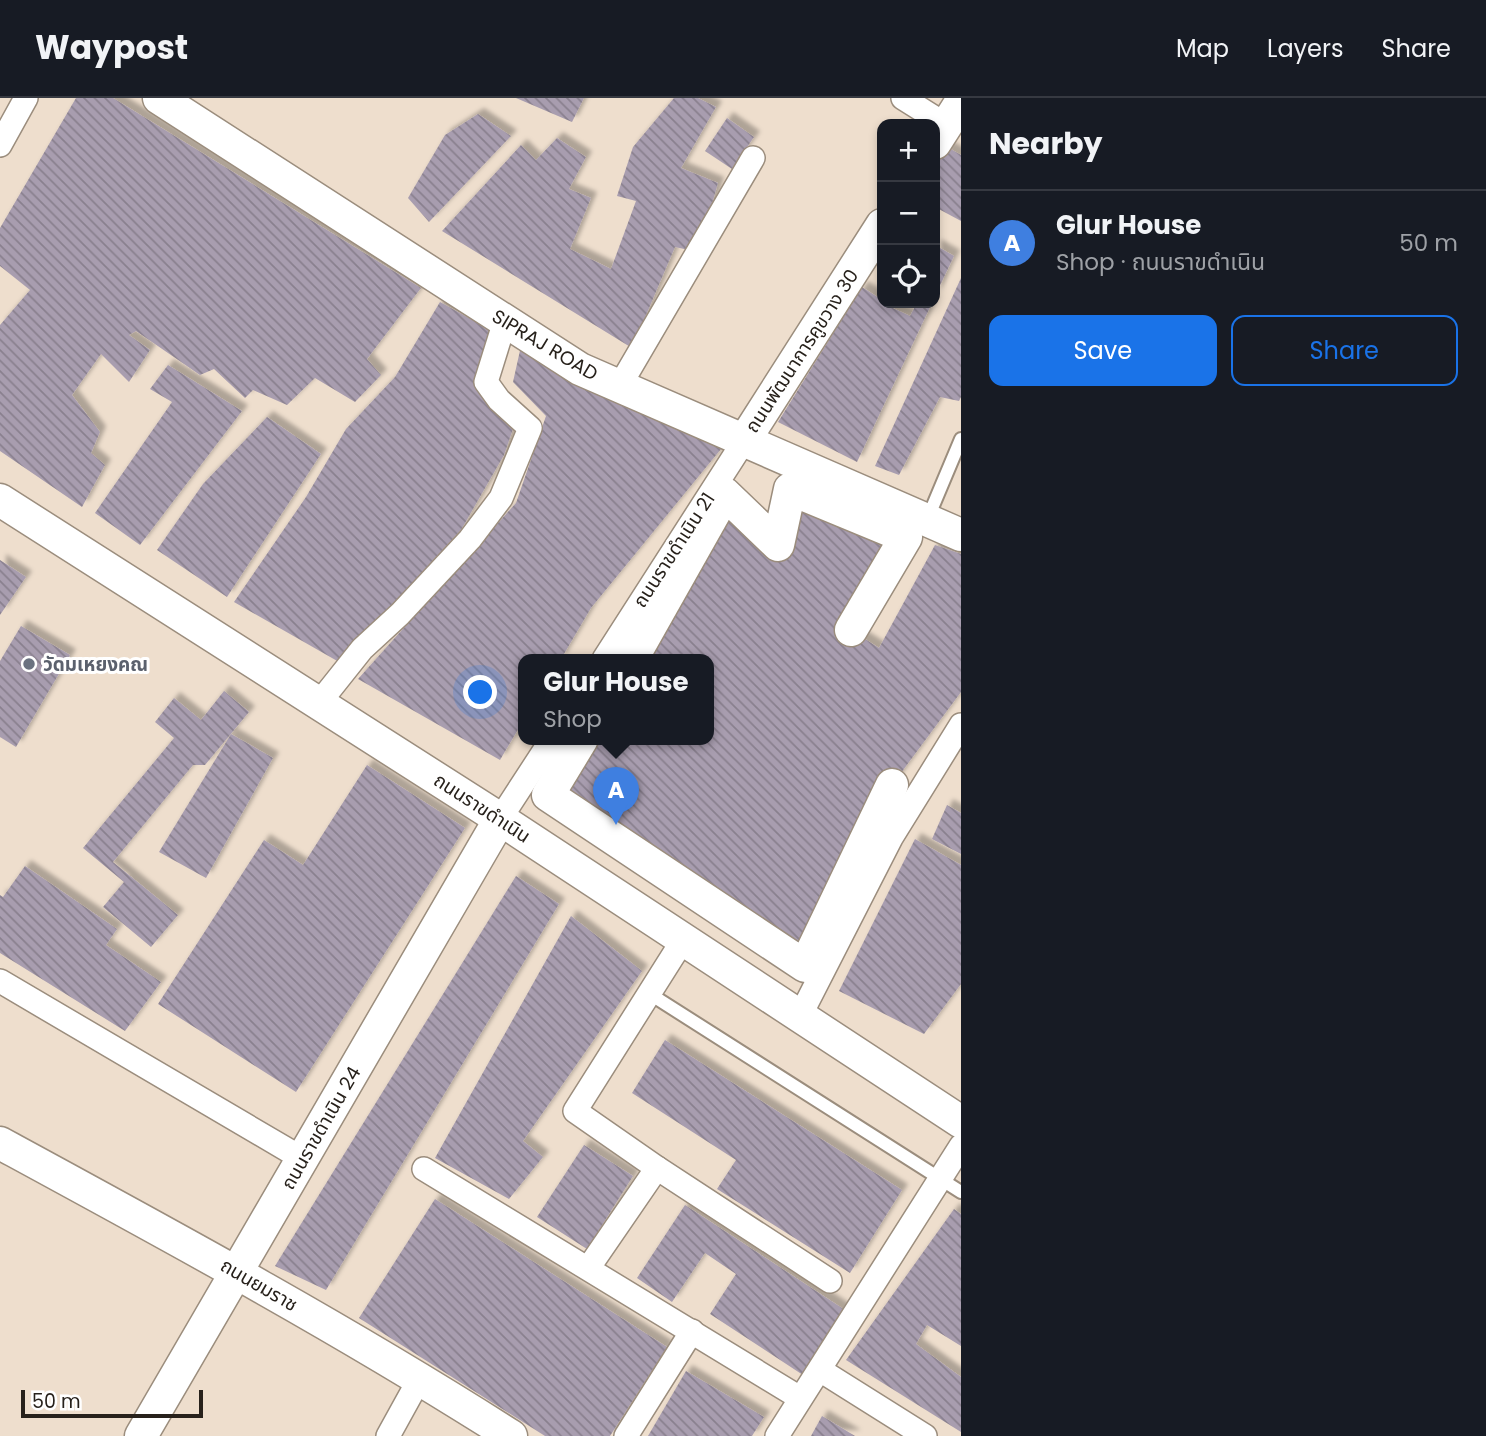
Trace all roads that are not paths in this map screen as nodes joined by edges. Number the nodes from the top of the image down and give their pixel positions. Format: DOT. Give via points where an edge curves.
graph roads {
  1 [pos="26,98"];
  2 [pos="159,98"];
  3 [pos="903,98"];
  4 [pos="947,123"];
  5 [pos="0,145"];
  6 [pos="753,158"];
  7 [pos="877,233"];
  8 [pos="505,321"];
  9 [pos="619,387"];
  10 [pos="961,439"];
  11 [pos="744,441"];
  12 [pos="1,502"];
  13 [pos="927,520"];
  14 [pos="961,535"];
  15 [pos="858,629"];
  16 [pos="607,654"];
  17 [pos="635,654"];
  18 [pos="319,703"];
  19 [pos="961,725"];
  20 [pos="548,745"];
  21 [pos="578,745"];
  22 [pos="892,785"];
  23 [pos="500,819"];
  24 [pos="683,940"];
  25 [pos="0,981"];
  26 [pos="650,994"];
  27 [pos="800,1016"];
  28 [pos="961,1122"];
  29 [pos="0,1143"];
  30 [pos="961,1146"];
  31 [pos="303,1159"];
  32 [pos="657,1168"];
  33 [pos="424,1169"];
  34 [pos="942,1179"];
  35 [pos="961,1192"];
  36 [pos="589,1267"];
  37 [pos="236,1271"];
  38 [pos="830,1281"];
  39 [pos="692,1331"];
  40 [pos="820,1370"];
  41 [pos="420,1378"];
  42 [pos="800,1398"];
  43 [pos="141,1436"];
  44 [pos="388,1436"];
  45 [pos="511,1436"];
  46 [pos="626,1436"];
  47 [pos="777,1436"];
  48 [pos="925,1436"];
  1 -- 5 [label="street"];
  2 -- 8 [label="street, SIPRAJ ROAD"];
  3 -- 4 [label="street"];
  6 -- 9 [label="street"];
  7 -- 11 [label="street, ถนนพัฒนาการคูขวาง 30"];
  8 -- 9 [label="street, SIPRAJ ROAD" via="579,369"];
  8 -- 18 [label="street" via="486,382 530,428 501,498 470,539 362,649"];
  9 -- 11 [label="street, SIPRAJ ROAD"];
  10 -- 13 [label="lane"];
  11 -- 13 [label="street, SIPRAJ ROAD"];
  11 -- 16 [label="street, ถนนราขดำเนิน 21"];
  12 -- 18 [label="street, ถนนราขดำเนิน"];
  13 -- 14 [label="street, SIPRAJ ROAD"];
  13 -- 15 [label="street"];
  15 -- 17 [label="street" via="906,537 790,489 778,545 726,495"];
  18 -- 23 [label="street, ถนนราขดำเนิน"];
  19 -- 27 [label="street" via="891,838"];
  20 -- 23 [label="street"];
  21 -- 22 [label="street" via="548,795 805,966"];
  23 -- 24 [label="street, ถนนราขดำเนิน"];
  23 -- 31 [label="street, ถนนราขดำเนิน 24"];
  24 -- 26 [label="street"];
  24 -- 27 [label="street, ถนนราขดำเนิน"];
  25 -- 31 [label="street"];
  26 -- 32 [label="street" via="575,1111"];
  26 -- 34 [label="lane"];
  27 -- 28 [label="street, ถนนราขดำเนิน"];
  29 -- 37 [label="street, ถนนยมราช"];
  30 -- 34 [label="street"];
  31 -- 37 [label="street, ถนนราขดำเนิน 24"];
  32 -- 36 [label="street"];
  32 -- 38 [label="street"];
  33 -- 36 [label="street"];
  34 -- 35 [label="lane"];
  34 -- 40 [label="street"];
  36 -- 39 [label="street"];
  37 -- 41 [label="street, ถนนยมราช"];
  37 -- 43 [label="street, ถนนราขดำเนิน 24"];
  39 -- 42 [label="street"];
  39 -- 46 [label="street"];
  40 -- 42 [label="street"];
  40 -- 48 [label="street"];
  41 -- 44 [label="street"];
  41 -- 45 [label="street, ถนนยมราช"];
  42 -- 47 [label="street"];
}
